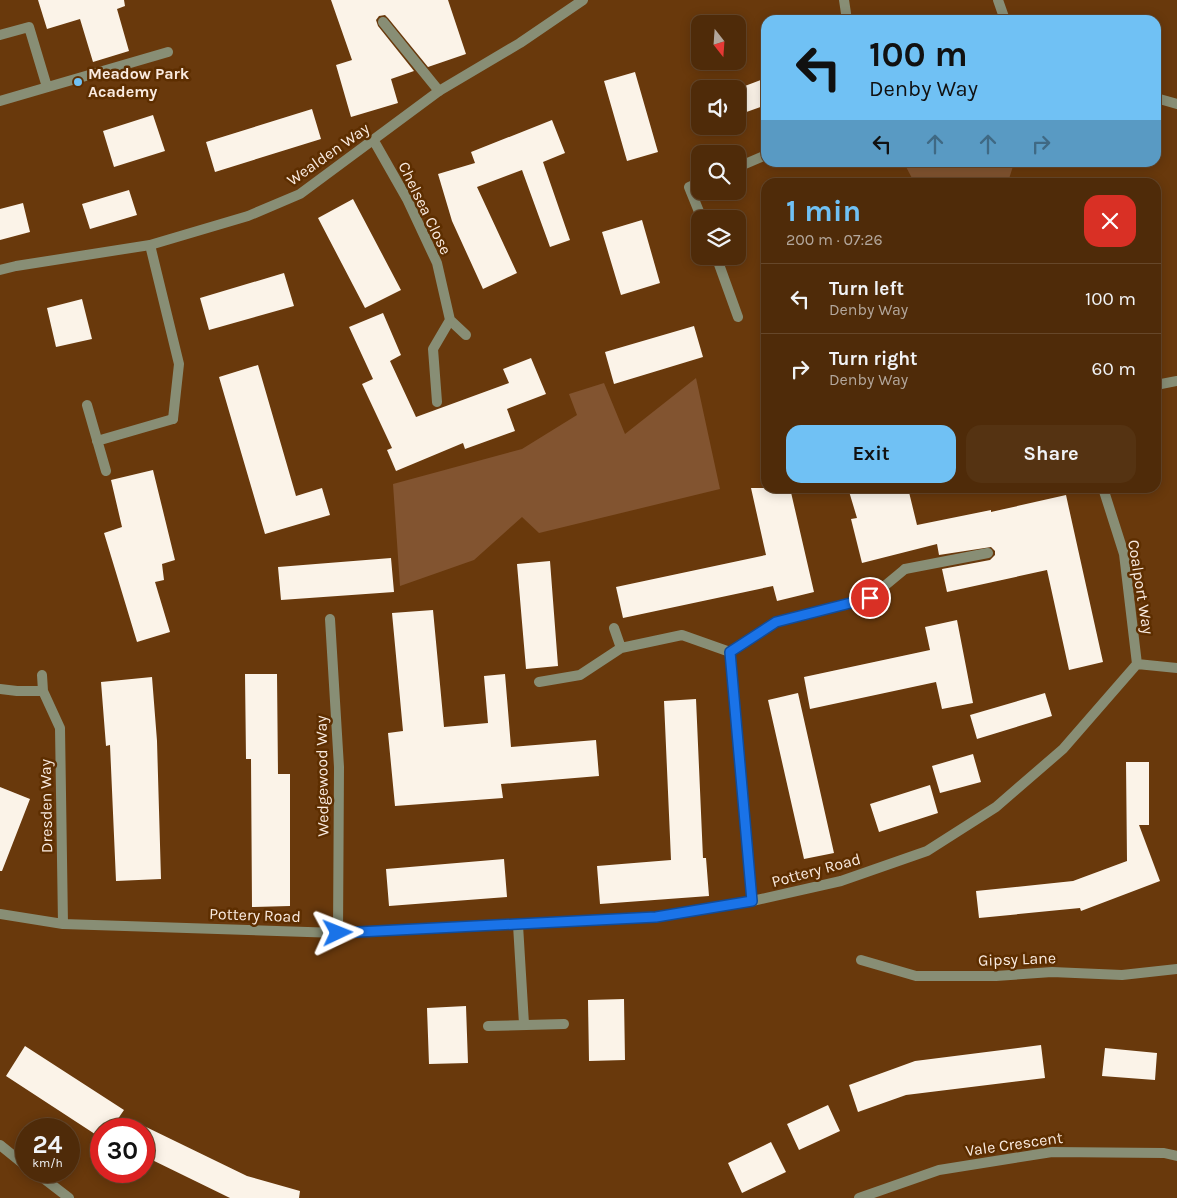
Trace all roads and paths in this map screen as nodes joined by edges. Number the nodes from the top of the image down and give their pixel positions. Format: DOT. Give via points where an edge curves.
graph roads {
  1 [pos="583,0"];
  2 [pos="844,0"];
  3 [pos="998,0"];
  4 [pos="846,15"];
  5 [pos="1003,15"];
  6 [pos="383,22"];
  7 [pos="0,35"];
  8 [pos="168,52"];
  9 [pos="47,87"];
  10 [pos="439,91"];
  11 [pos="1161,99"];
  12 [pos="0,101"];
  13 [pos="1177,104"];
  14 [pos="374,141"];
  15 [pos="761,157"];
  16 [pos="746,164"];
  17 [pos="150,245"];
  18 [pos="719,265"];
  19 [pos="0,270"];
  20 [pos="738,317"];
  21 [pos="450,320"];
  22 [pos="466,335"];
  23 [pos="1177,381"];
  24 [pos="1161,384"];
  25 [pos="437,402"];
  26 [pos="87,405"];
  27 [pos="97,441"];
  28 [pos="106,471"];
  29 [pos="1105,493"];
  30 [pos="988,553"];
  31 [pos="330,619"];
  32 [pos="614,628"];
  33 [pos="622,648"];
  34 [pos="730,652"];
  35 [pos="1137,664"];
  36 [pos="1177,668"];
  37 [pos="42,675"];
  38 [pos="538,682"];
  39 [pos="0,689"];
  40 [pos="43,691"];
  41 [pos="752,901"];
  42 [pos="0,914"];
  43 [pos="63,924"];
  44 [pos="518,925"];
  45 [pos="338,933"];
  46 [pos="860,960"];
  47 [pos="1177,969"];
  48 [pos="524,1024"];
  49 [pos="564,1024"];
  50 [pos="488,1026"];
  51 [pos="0,1145"];
  52 [pos="1177,1156"];
  53 [pos="15,1157"];
  54 [pos="50,1183"];
  55 [pos="69,1198"];
  56 [pos="859,1198"];
  1 -- 10 [label="street, Wealden Way" via="520,43"];
  2 -- 4 [label="street"];
  3 -- 5 [label="street"];
  6 -- 10 [label="street"];
  7 -- 9 [label="street" via="29,27"];
  8 -- 9 [label="street"];
  9 -- 12 [label="street"];
  10 -- 14 [label="street, Wealden Way"];
  11 -- 13 [label="street"];
  14 -- 17 [label="street, Wealden Way" via="300,194 248,216"];
  14 -- 21 [label="street, Chelsea Close" via="407,198 437,263"];
  15 -- 16 [label="street"];
  17 -- 19 [label="street, Wealden Way"];
  17 -- 27 [label="street" via="179,364 173,419"];
  18 -- 20 [label="street"];
  21 -- 22 [label="street"];
  21 -- 25 [label="street" via="433,349"];
  23 -- 24 [label="street"];
  26 -- 27 [label="street"];
  27 -- 28 [label="street"];
  29 -- 35 [label="street, Coalport Way" via="1124,554"];
  30 -- 34 [label="street" via="905,569 870,598 776,622"];
  31 -- 45 [label="street, Wedgewood Way" via="339,767"];
  32 -- 33 [label="street"];
  33 -- 34 [label="street" via="682,635"];
  33 -- 38 [label="street" via="580,675"];
  34 -- 41 [label="street"];
  35 -- 36 [label="street"];
  35 -- 41 [label="street, Pottery Road" via="1063,749 996,807 927,851 842,882"];
  37 -- 40 [label="street, Dresden Way"];
  39 -- 40 [label="street"];
  40 -- 43 [label="street, Dresden Way" via="60,728"];
  41 -- 44 [label="street, Pottery Road" via="656,917"];
  42 -- 43 [label="street, Pottery Road"];
  43 -- 45 [label="street, Pottery Road"];
  44 -- 45 [label="street, Pottery Road"];
  44 -- 48 [label="street"];
  46 -- 47 [label="street, Gipsy Lane" via="916,976 1052,972 1122,975"];
  48 -- 49 [label="street"];
  48 -- 50 [label="street"];
  51 -- 53 [label="street"];
  52 -- 56 [label="street, Vale Crescent" via="1164,1153 1052,1152 939,1170"];
  54 -- 55 [label="street"];
}
